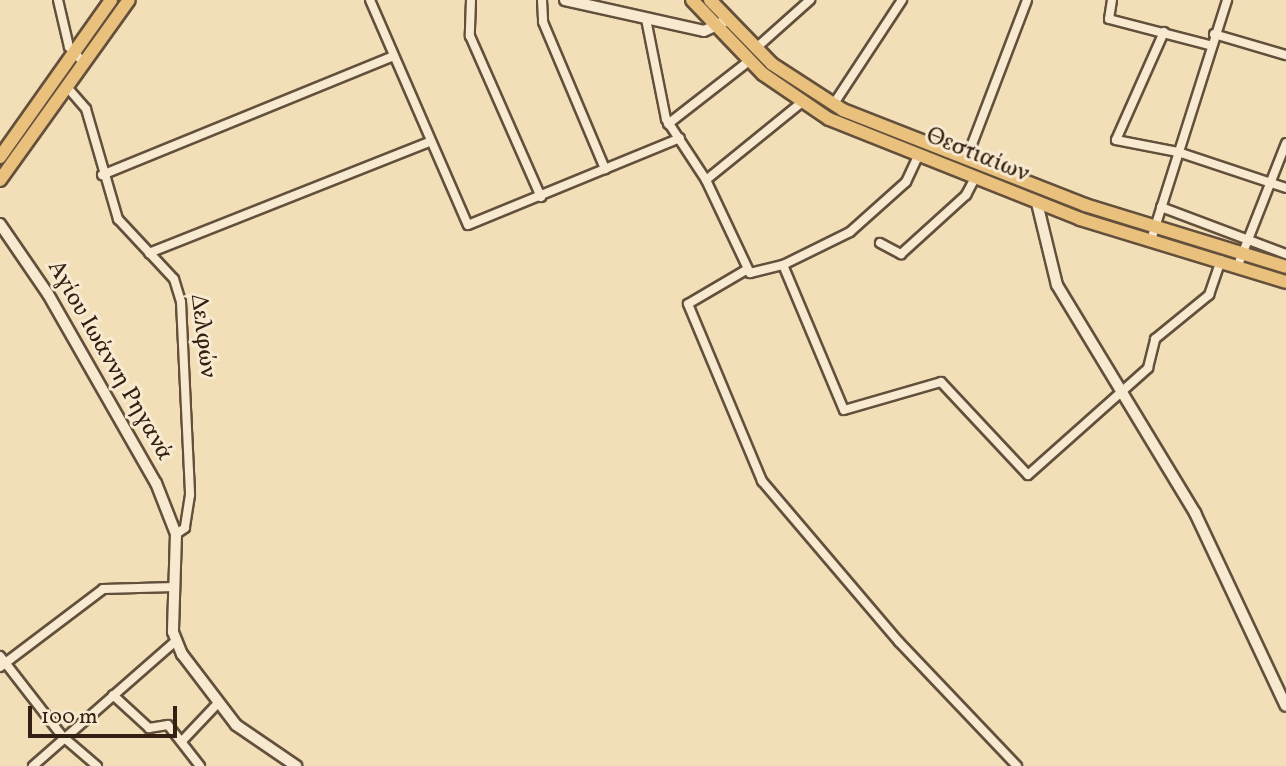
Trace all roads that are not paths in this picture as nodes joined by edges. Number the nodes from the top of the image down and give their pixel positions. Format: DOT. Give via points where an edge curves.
graph roads {
  1 [pos="58,0"];
  2 [pos="111,0"];
  3 [pos="129,0"];
  4 [pos="370,0"];
  5 [pos="471,0"];
  6 [pos="542,0"];
  7 [pos="565,0"];
  8 [pos="692,0"];
  9 [pos="710,0"];
  10 [pos="810,0"];
  11 [pos="902,0"];
  12 [pos="1027,0"];
  13 [pos="1112,0"];
  14 [pos="1227,0"];
  15 [pos="646,19"];
  16 [pos="721,23"];
  17 [pos="1164,32"];
  18 [pos="1214,34"];
  19 [pos="1209,45"];
  20 [pos="755,49"];
  21 [pos="1286,55"];
  22 [pos="394,56"];
  23 [pos="79,59"];
  24 [pos="749,61"];
  25 [pos="62,84"];
  26 [pos="801,103"];
  27 [pos="833,105"];
  28 [pos="668,124"];
  29 [pos="680,138"];
  30 [pos="429,142"];
  31 [pos="1286,146"];
  32 [pos="1178,152"];
  33 [pos="918,156"];
  34 [pos="0,157"];
  35 [pos="967,159"];
  36 [pos="605,169"];
  37 [pos="961,173"];
  38 [pos="102,175"];
  39 [pos="975,178"];
  40 [pos="0,180"];
  41 [pos="706,180"];
  42 [pos="1271,183"];
  43 [pos="1286,188"];
  44 [pos="541,197"];
  45 [pos="1037,203"];
  46 [pos="1085,205"];
  47 [pos="1161,207"];
  48 [pos="1080,219"];
  49 [pos="0,224"];
  50 [pos="1154,224"];
  51 [pos="1151,240"];
  52 [pos="880,243"];
  53 [pos="1245,245"];
  54 [pos="149,253"];
  55 [pos="1286,254"];
  56 [pos="1221,260"];
  57 [pos="783,265"];
  58 [pos="1238,265"];
  59 [pos="1286,267"];
  60 [pos="746,270"];
  61 [pos="1286,282"];
  62 [pos="1121,391"];
  63 [pos="176,534"];
  64 [pos="174,587"];
  65 [pos="176,641"];
  66 [pos="2,662"];
  67 [pos="113,695"];
  68 [pos="217,704"];
  69 [pos="1286,706"];
  70 [pos="62,736"];
  71 [pos="183,740"];
  72 [pos="291,765"];
  73 [pos="33,766"];
  74 [pos="97,766"];
  75 [pos="200,766"];
  76 [pos="1017,766"];
  1 -- 23 [label="street"];
  2 -- 23 [label="main road"];
  3 -- 23 [label="main road"];
  4 -- 22 [label="street"];
  5 -- 44 [label="street" via="470,36"];
  6 -- 36 [label="street" via="543,22"];
  7 -- 15 [label="street"];
  8 -- 16 [label="main road, Θεστιαίων"];
  9 -- 16 [label="main road, Θεστιαίων"];
  10 -- 20 [label="street"];
  11 -- 27 [label="street"];
  12 -- 35 [label="street"];
  13 -- 17 [label="street" via="1109,19"];
  14 -- 18 [label="street"];
  15 -- 16 [label="street"];
  15 -- 28 [label="street"];
  16 -- 20 [label="main road, Θεστιαίων"];
  16 -- 24 [label="main road, Θεστιαίων"];
  17 -- 19 [label="street"];
  17 -- 32 [label="street" via="1116,140"];
  18 -- 19 [label="street"];
  18 -- 21 [label="street"];
  19 -- 32 [label="street"];
  20 -- 27 [label="main road, Θεστιαίων"];
  22 -- 30 [label="street"];
  22 -- 38 [label="street"];
  23 -- 25 [label="main road"];
  24 -- 26 [label="main road, Θεστιαίων"];
  24 -- 28 [label="street"];
  25 -- 34 [label="main road"];
  25 -- 38 [label="street, Δελφών" via="86,109"];
  25 -- 40 [label="main road"];
  26 -- 33 [label="main road, Θεστιαίων"];
  26 -- 41 [label="street"];
  27 -- 35 [label="main road, Θεστιαίων"];
  28 -- 29 [label="street"];
  29 -- 36 [label="street"];
  29 -- 41 [label="street"];
  30 -- 44 [label="street" via="468,225"];
  30 -- 54 [label="street"];
  31 -- 42 [label="street"];
  32 -- 42 [label="street"];
  32 -- 47 [label="street"];
  33 -- 37 [label="main road, Θεστιαίων"];
  33 -- 57 [label="street" via="906,182 850,232"];
  35 -- 37 [label="street"];
  35 -- 46 [label="main road, Θεστιαίων"];
  36 -- 44 [label="street"];
  37 -- 39 [label="main road, Θεστιαίων"];
  38 -- 54 [label="street, Δελφών" via="118,219"];
  39 -- 45 [label="main road, Θεστιαίων"];
  39 -- 52 [label="street" via="965,195 901,254"];
  41 -- 60 [label="street"];
  42 -- 43 [label="street"];
  42 -- 53 [label="street"];
  45 -- 48 [label="main road, Θεστιαίων"];
  45 -- 62 [label="street" via="1054,279"];
  46 -- 48 [label="main road"];
  46 -- 50 [label="main road, Θεστιαίων"];
  47 -- 50 [label="street"];
  47 -- 53 [label="street"];
  48 -- 51 [label="main road, Θεστιαίων"];
  49 -- 63 [label="street, Αγίου Ιωάννη Ρηγανά" via="136,441"];
  50 -- 51 [label="street"];
  50 -- 53 [label="main road, Θεστιαίων"];
  51 -- 56 [label="main road, Θεστιαίων"];
  53 -- 55 [label="street"];
  53 -- 58 [label="street"];
  53 -- 59 [label="main road, Θεστιαίων"];
  54 -- 63 [label="street, Δελφών" via="177,284 186,333 190,495 186,528"];
  56 -- 58 [label="main road, Θεστιαίων"];
  56 -- 62 [label="street" via="1209,295 1157,337 1150,365"];
  57 -- 60 [label="street" via="758,274"];
  57 -- 62 [label="street" via="848,412 941,382 1028,475"];
  58 -- 61 [label="main road, Θεστιαίων"];
  60 -- 76 [label="street" via="688,304 762,481 899,642"];
  62 -- 69 [label="street" via="1204,530"];
  63 -- 64 [label="street, Αγίου Ιωάννη Ρηγανά"];
  64 -- 65 [label="street, Αγίου Ιωάννη Ρηγανά"];
  64 -- 66 [label="street" via="103,589"];
  65 -- 67 [label="street"];
  65 -- 68 [label="street"];
  66 -- 70 [label="street"];
  67 -- 70 [label="street"];
  67 -- 71 [label="street" via="149,728 166,724"];
  68 -- 71 [label="street"];
  68 -- 72 [label="street"];
  70 -- 73 [label="street"];
  70 -- 74 [label="street"];
  71 -- 75 [label="street"];
}
